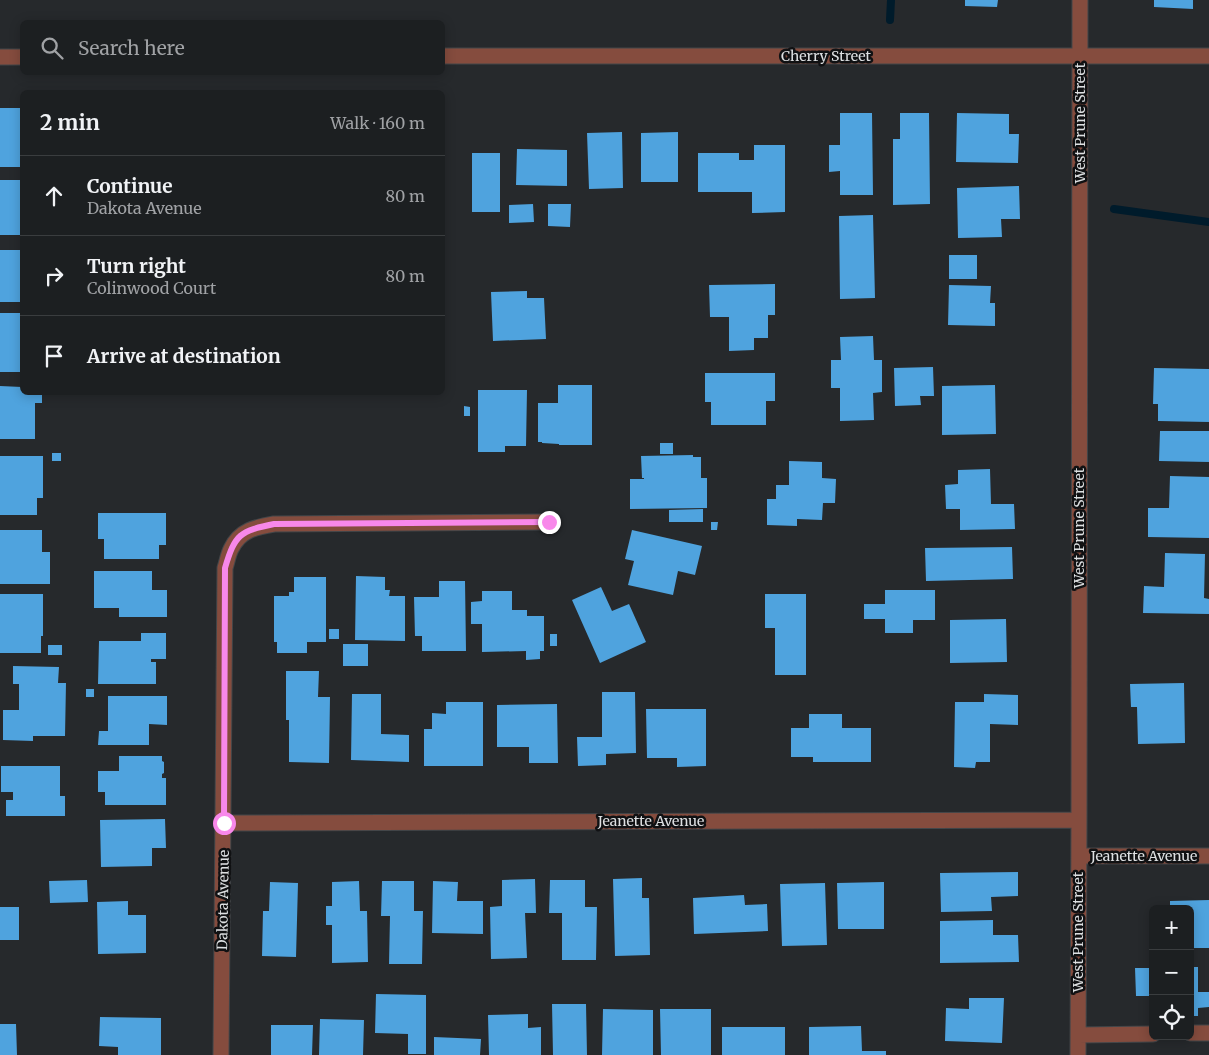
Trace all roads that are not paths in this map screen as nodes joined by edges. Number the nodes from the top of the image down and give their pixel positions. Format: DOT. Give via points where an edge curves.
graph roads {
  1 [pos="1080,0"];
  2 [pos="445,56"];
  3 [pos="1080,56"];
  4 [pos="1209,56"];
  5 [pos="0,57"];
  6 [pos="20,57"];
  7 [pos="549,522"];
  8 [pos="1079,820"];
  9 [pos="224,823"];
  10 [pos="1079,856"];
  11 [pos="1209,856"];
  12 [pos="1194,1033"];
  13 [pos="1209,1033"];
  14 [pos="1149,1034"];
  15 [pos="1078,1035"];
  16 [pos="221,1055"];
  17 [pos="1078,1055"];
  1 -- 3 [label="street, West Prune Street"];
  2 -- 3 [label="street, Cherry Street"];
  3 -- 4 [label="street, Cherry Street"];
  3 -- 8 [label="street, West Prune Street"];
  5 -- 6 [label="street"];
  7 -- 9 [label="street, Dakota Avenue" via="274,524 253,528 238,537 225,568"];
  8 -- 9 [label="street, Jeanette Avenue"];
  8 -- 10 [label="street, West Prune Street"];
  9 -- 16 [label="street, Dakota Avenue"];
  10 -- 11 [label="street, Jeanette Avenue"];
  10 -- 15 [label="street, West Prune Street"];
  12 -- 13 [label="street"];
  14 -- 15 [label="street"];
  15 -- 17 [label="street, West Prune Street"];
}
